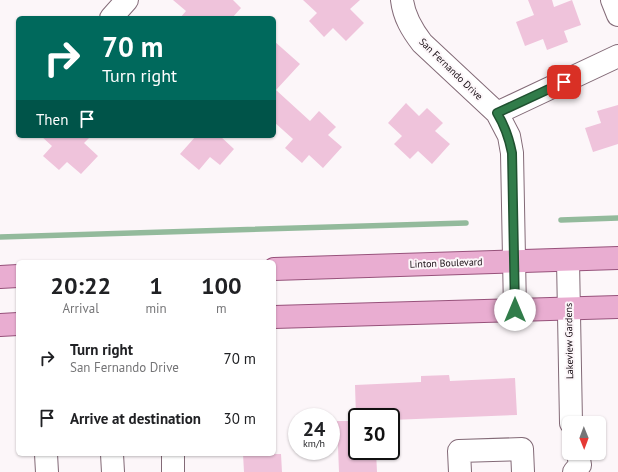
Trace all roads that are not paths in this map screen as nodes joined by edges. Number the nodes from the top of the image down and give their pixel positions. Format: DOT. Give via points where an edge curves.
graph roads {
  1 [pos="127,0"];
  2 [pos="402,0"];
  3 [pos="612,0"];
  4 [pos="618,15"];
  5 [pos="113,16"];
  6 [pos="618,56"];
  7 [pos="497,113"];
  8 [pos="618,258"];
  9 [pos="568,260"];
  10 [pos="515,261"];
  11 [pos="276,269"];
  12 [pos="16,276"];
  13 [pos="0,277"];
  14 [pos="618,307"];
  15 [pos="568,309"];
  16 [pos="515,310"];
  17 [pos="276,317"];
  18 [pos="16,324"];
  19 [pos="0,325"];
  20 [pos="571,416"];
  21 [pos="46,456"];
  22 [pos="112,456"];
  23 [pos="173,456"];
  24 [pos="579,460"];
  25 [pos="47,472"];
  26 [pos="113,472"];
  27 [pos="173,472"];
  28 [pos="460,472"];
  29 [pos="523,472"];
  30 [pos="574,472"];
  1 -- 5 [label="street"];
  2 -- 7 [label="street, San Fernando Drive" via="407,21 422,43"];
  3 -- 4 [label="street"];
  6 -- 7 [label="street"];
  7 -- 10 [label="street, San Fernando Drive" via="509,136 512,153"];
  8 -- 9 [label="main road, Linton Boulevard"];
  9 -- 10 [label="main road, Linton Boulevard"];
  9 -- 15 [label="street, Lakeview Gardens"];
  10 -- 11 [label="main road, Linton Boulevard"];
  10 -- 16 [label="street, San Fernando Drive"];
  12 -- 13 [label="main road"];
  14 -- 15 [label="main road"];
  15 -- 16 [label="main road"];
  15 -- 20 [label="street, Lakeview Gardens"];
  16 -- 17 [label="main road"];
  18 -- 19 [label="main road"];
  21 -- 25 [label="street"];
  22 -- 26 [label="street"];
  23 -- 27 [label="street"];
  24 -- 30 [label="street" via="580,465"];
  28 -- 29 [label="street" via="459,451 522,449"];
}
